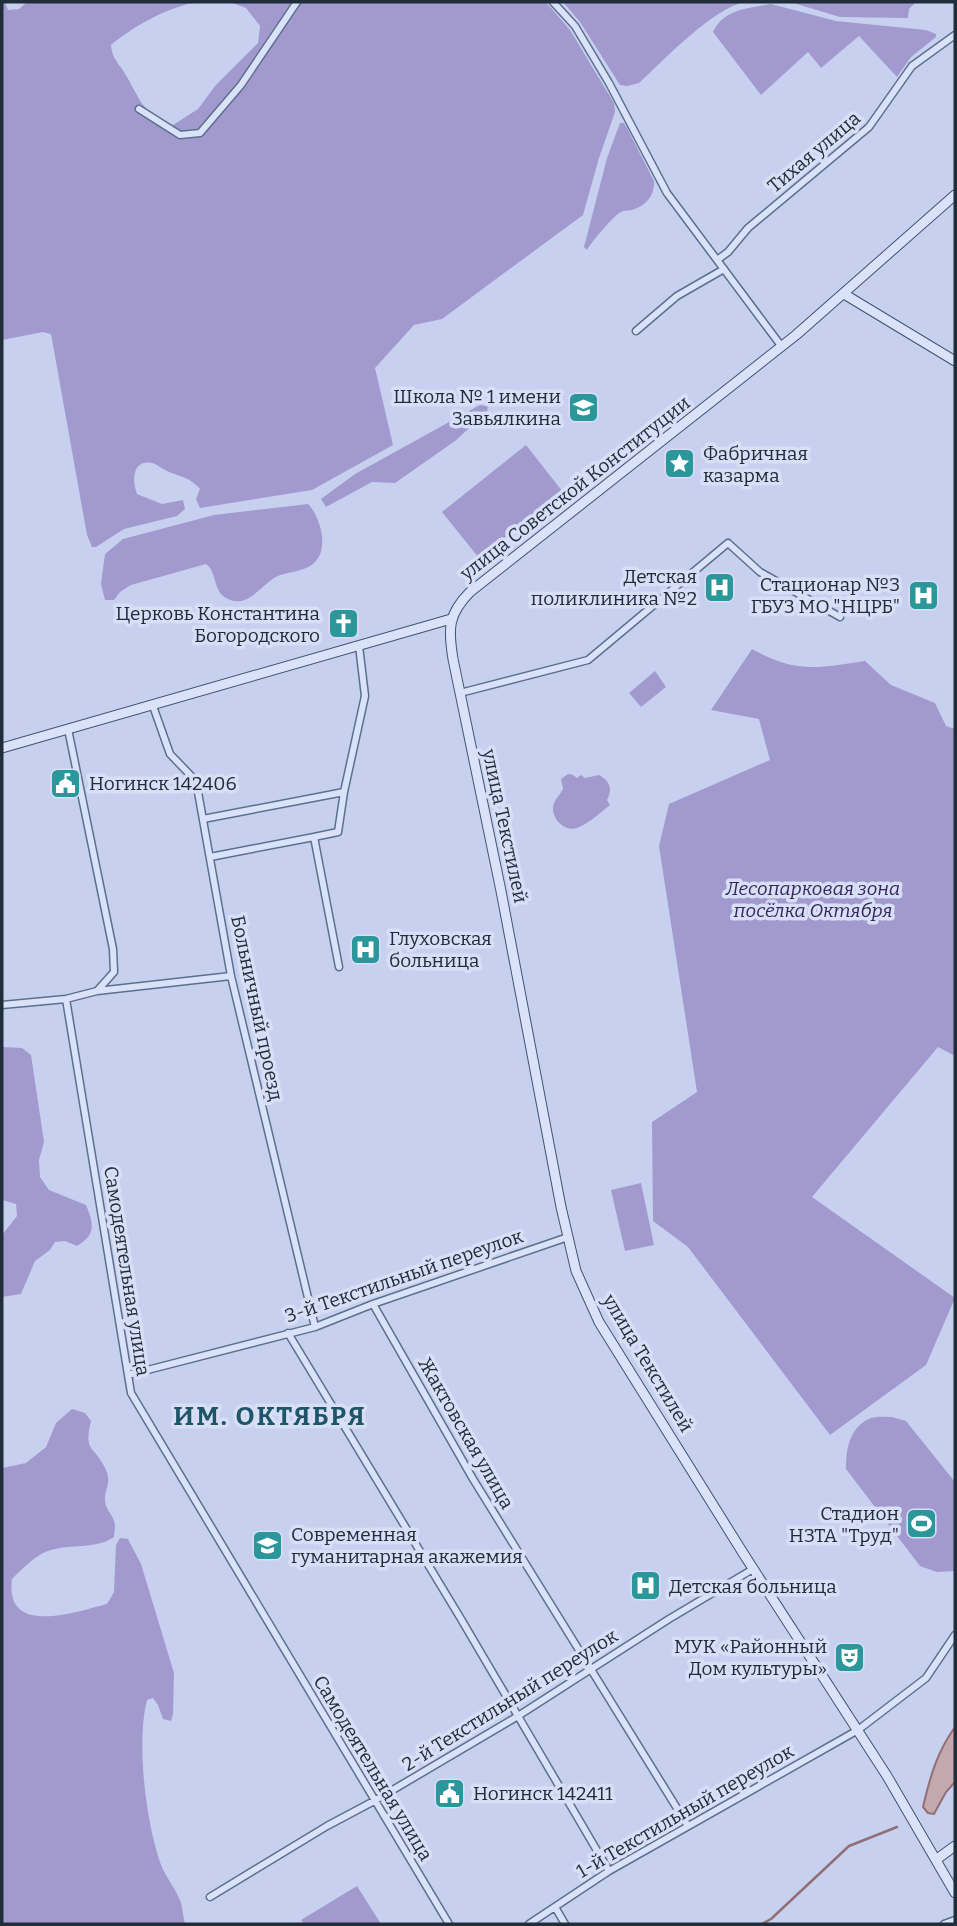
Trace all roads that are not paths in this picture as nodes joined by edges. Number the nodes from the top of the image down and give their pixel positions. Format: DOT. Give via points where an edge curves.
graph roads {
  1 [pos="297,2"];
  2 [pos="553,2"];
  3 [pos="955,35"];
  4 [pos="139,108"];
  5 [pos="955,195"];
  6 [pos="717,260"];
  7 [pos="724,268"];
  8 [pos="844,294"];
  9 [pos="636,331"];
  10 [pos="782,346"];
  11 [pos="955,362"];
  12 [pos="840,617"];
  13 [pos="452,620"];
  14 [pos="359,646"];
  15 [pos="460,693"];
  16 [pos="153,706"];
  17 [pos="68,729"];
  18 [pos="2,748"];
  19 [pos="344,792"];
  20 [pos="203,819"];
  21 [pos="314,837"];
  22 [pos="210,857"];
  23 [pos="338,967"];
  24 [pos="231,976"];
  25 [pos="97,991"];
  26 [pos="66,999"];
  27 [pos="2,1006"];
  28 [pos="568,1237"];
  29 [pos="373,1304"];
  30 [pos="315,1327"];
  31 [pos="288,1333"];
  32 [pos="128,1375"];
  33 [pos="753,1569"];
  34 [pos="955,1635"];
  35 [pos="592,1669"];
  36 [pos="518,1716"];
  37 [pos="858,1730"];
  38 [pos="374,1801"];
  39 [pos="688,1826"];
  40 [pos="955,1846"];
  41 [pos="937,1859"];
  42 [pos="609,1871"];
  43 [pos="955,1893"];
  44 [pos="210,1897"];
  45 [pos="555,1907"];
  46 [pos="955,1920"];
  47 [pos="449,1924"];
  48 [pos="529,1924"];
  49 [pos="565,1924"];
  50 [pos="944,1924"];
  1 -- 4 [label="street" via="241,85 200,133 180,135"];
  2 -- 6 [label="street" via="575,26 667,193"];
  3 -- 6 [label="street, Тихая улица" via="912,66 869,127 748,228"];
  5 -- 8 [label="street, улица Советской Конституции"];
  6 -- 7 [label="street"];
  7 -- 9 [label="street" via="677,296"];
  7 -- 10 [label="street"];
  8 -- 10 [label="street, улица Советской Конституции"];
  8 -- 11 [label="street"];
  10 -- 13 [label="street, улица Советской Конституции" via="470,592"];
  12 -- 15 [label="street" via="760,572 729,543 587,660"];
  13 -- 14 [label="street"];
  13 -- 15 [label="street, улица Текстилей" via="451,646"];
  14 -- 16 [label="street"];
  14 -- 19 [label="street" via="365,696"];
  15 -- 28 [label="street, улица Текстилей"];
  16 -- 17 [label="street"];
  16 -- 20 [label="street, Больничный проезд" via="170,754 196,781"];
  17 -- 18 [label="street"];
  17 -- 25 [label="street" via="113,949 114,972"];
  19 -- 20 [label="street"];
  19 -- 21 [label="street" via="338,832"];
  20 -- 22 [label="street, Больничный проезд"];
  21 -- 22 [label="street"];
  21 -- 23 [label="street"];
  22 -- 24 [label="street, Больничный проезд"];
  24 -- 25 [label="street"];
  24 -- 30 [label="street, Больничный проезд"];
  25 -- 26 [label="street"];
  26 -- 27 [label="street"];
  26 -- 32 [label="street, Самодеятельная улица"];
  28 -- 29 [label="street, 3-й Текстильный переулок"];
  28 -- 33 [label="street, улица Текстилей" via="576,1271 599,1322"];
  29 -- 30 [label="street, 3-й Текстильный переулок"];
  29 -- 35 [label="street, Жактовская улица" via="473,1479"];
  30 -- 31 [label="street, 3-й Текстильный переулок"];
  31 -- 32 [label="street, 3-й Текстильный переулок"];
  31 -- 36 [label="street"];
  32 -- 38 [label="street, Самодеятельная улица" via="131,1393 143,1415"];
  33 -- 35 [label="street, 2-й Текстильный переулок"];
  33 -- 37 [label="street, улица Текстилей"];
  34 -- 37 [label="street, 1-й Текстильный переулок" via="926,1678"];
  35 -- 36 [label="street, 2-й Текстильный переулок"];
  35 -- 39 [label="street, Жактовская улица"];
  36 -- 38 [label="street, 2-й Текстильный переулок"];
  36 -- 42 [label="street"];
  37 -- 39 [label="street, 1-й Текстильный переулок"];
  37 -- 41 [label="street, улица Текстилей"];
  38 -- 44 [label="street, 2-й Текстильный переулок"];
  38 -- 47 [label="street, Самодеятельная улица"];
  39 -- 42 [label="street, 1-й Текстильный переулок"];
  40 -- 41 [label="street"];
  41 -- 43 [label="street, улица Текстилей"];
  42 -- 45 [label="street, 1-й Текстильный переулок"];
  45 -- 48 [label="street, 1-й Текстильный переулок"];
  45 -- 49 [label="street"];
  46 -- 50 [label="street"];
}
